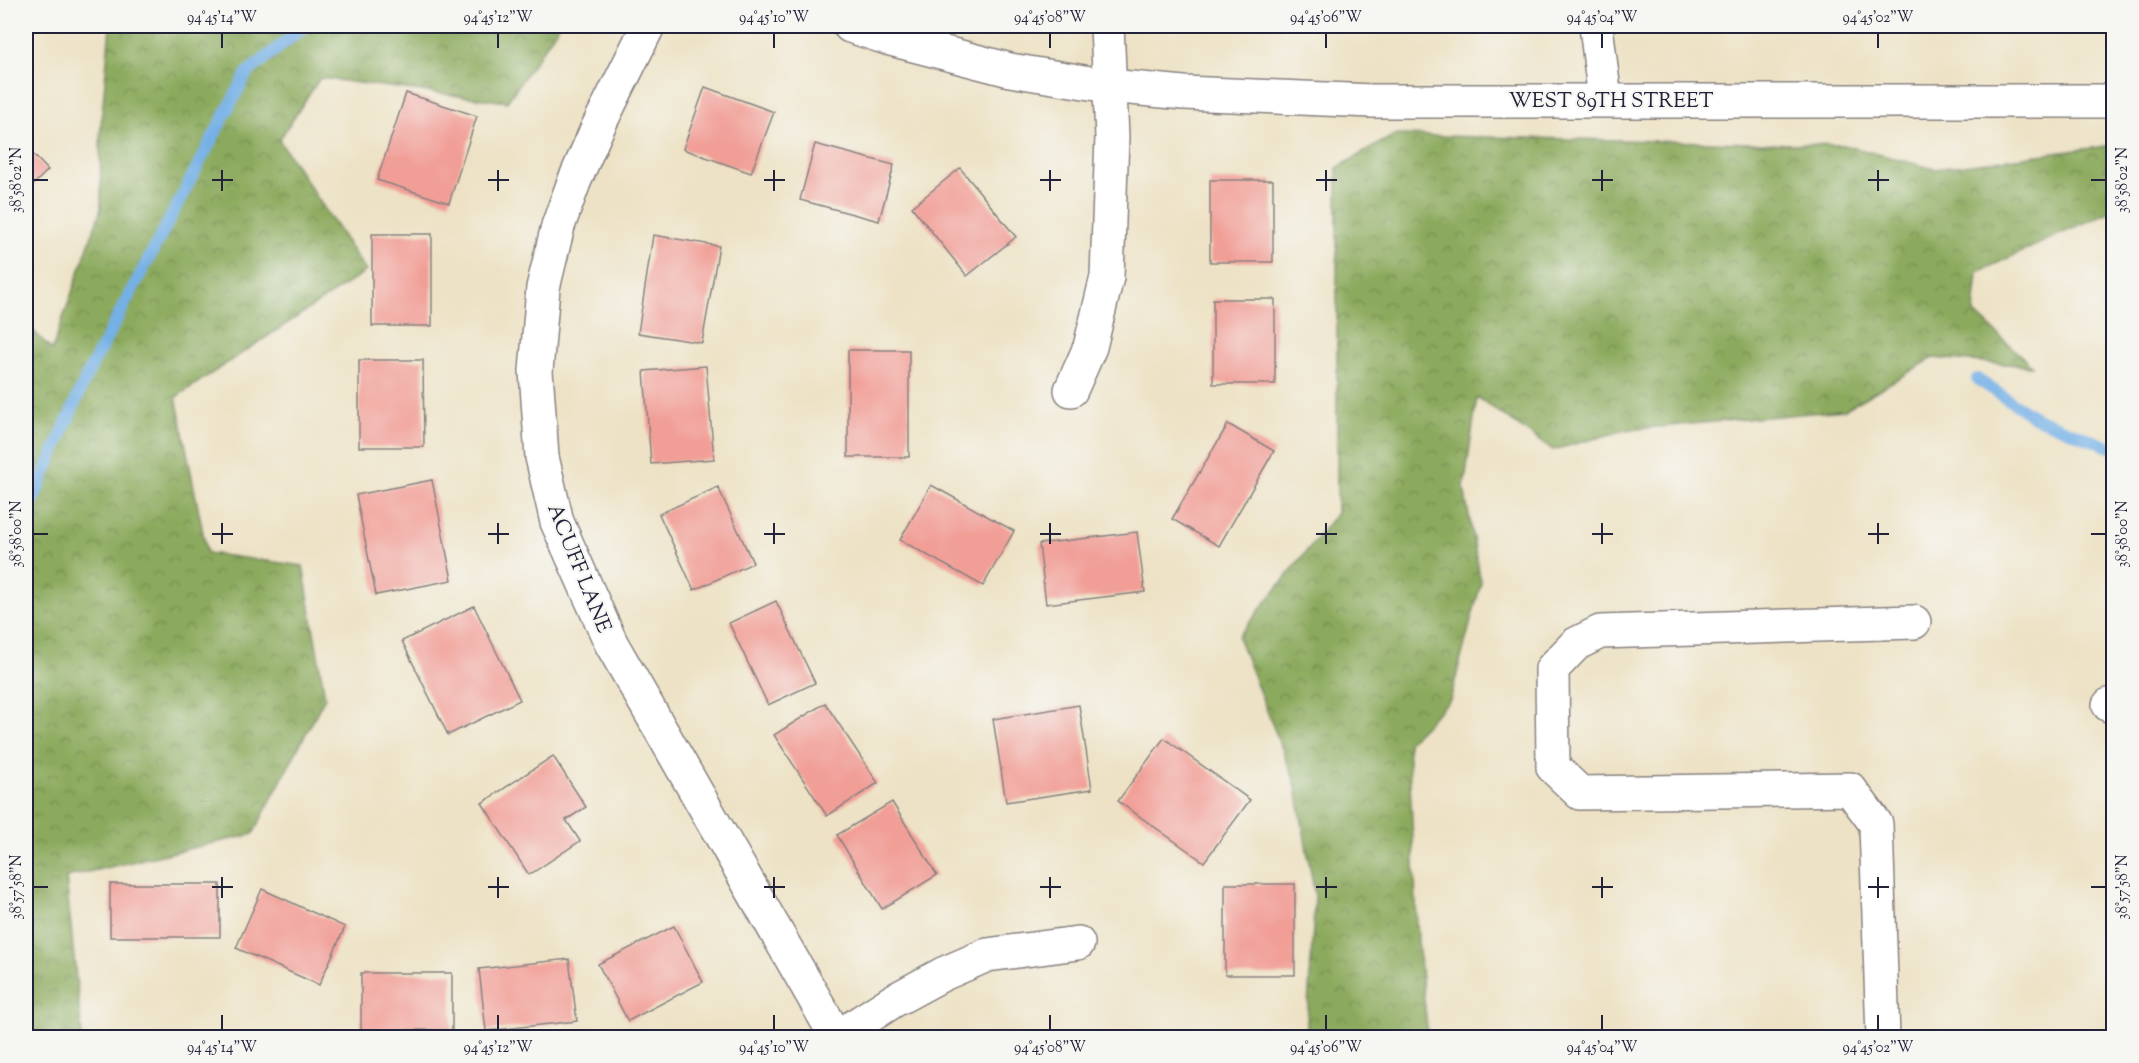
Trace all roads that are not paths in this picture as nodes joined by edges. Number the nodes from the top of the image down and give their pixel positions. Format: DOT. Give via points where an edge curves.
graph roads {
  1 [pos="648,26"];
  2 [pos="850,26"];
  3 [pos="1107,26"];
  4 [pos="1596,26"];
  5 [pos="1108,86"];
  6 [pos="1605,100"];
  7 [pos="2114,101"];
  8 [pos="1071,390"];
  9 [pos="1914,622"];
  10 [pos="1078,944"];
  11 [pos="837,1037"];
  12 [pos="1883,1038"];
  1 -- 11 [label="street, ACUFF LANE" via="597,129 558,226 543,288 536,371 542,457 557,522 611,643"];
  2 -- 5 [label="street, WEST 89TH STREET" via="1010,70"];
  3 -- 5 [label="street"];
  4 -- 6 [label="street"];
  5 -- 6 [label="street, WEST 89TH STREET" via="1372,101"];
  5 -- 8 [label="street" via="1112,137 1107,277 1090,346"];
  6 -- 7 [label="street, WEST 89TH STREET"];
  9 -- 12 [label="street" via="1600,632 1576,644 1552,669 1553,767 1580,793 1850,789 1876,825"];
  10 -- 11 [label="street" via="987,955 893,1001"];
}
